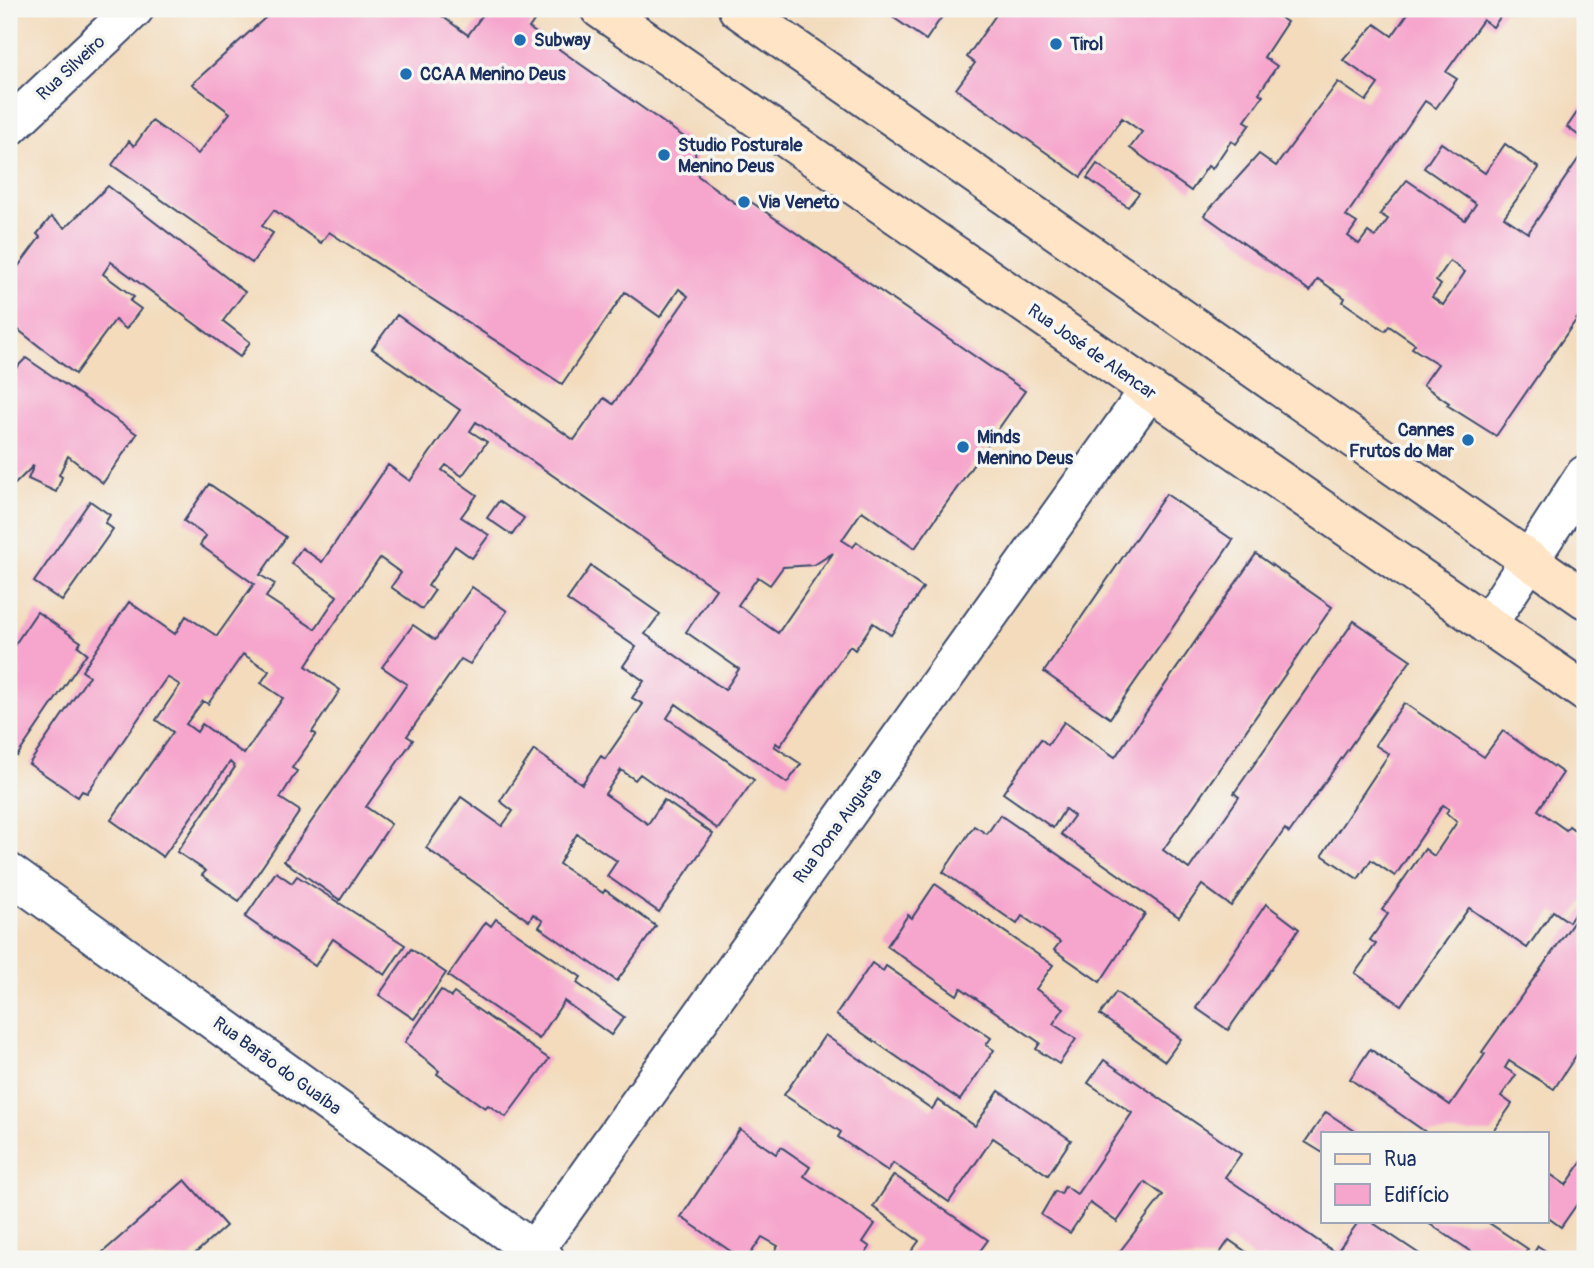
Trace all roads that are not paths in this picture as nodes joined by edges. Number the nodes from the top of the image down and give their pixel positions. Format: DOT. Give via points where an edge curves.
graph roads {
  1 [pos="134,9"];
  2 [pos="600,9"];
  3 [pos="738,9"];
  4 [pos="9,127"];
  5 [pos="1148,392"];
  6 [pos="1585,475"];
  7 [pos="1531,562"];
  8 [pos="1585,599"];
  9 [pos="1487,625"];
  10 [pos="1585,692"];
  11 [pos="9,873"];
  12 [pos="536,1257"];
  1 -- 4 [label="street, Rua Silveiro"];
  2 -- 5 [label="main road, Rua José de Alencar"];
  3 -- 7 [label="main road"];
  5 -- 9 [label="main road, Rua José de Alencar"];
  5 -- 12 [label="street, Rua Dona Augusta"];
  6 -- 7 [label="street"];
  7 -- 8 [label="main road"];
  7 -- 9 [label="street"];
  9 -- 10 [label="main road, Rua José de Alencar"];
  11 -- 12 [label="street, Rua Barão do Guaíba"];
}
